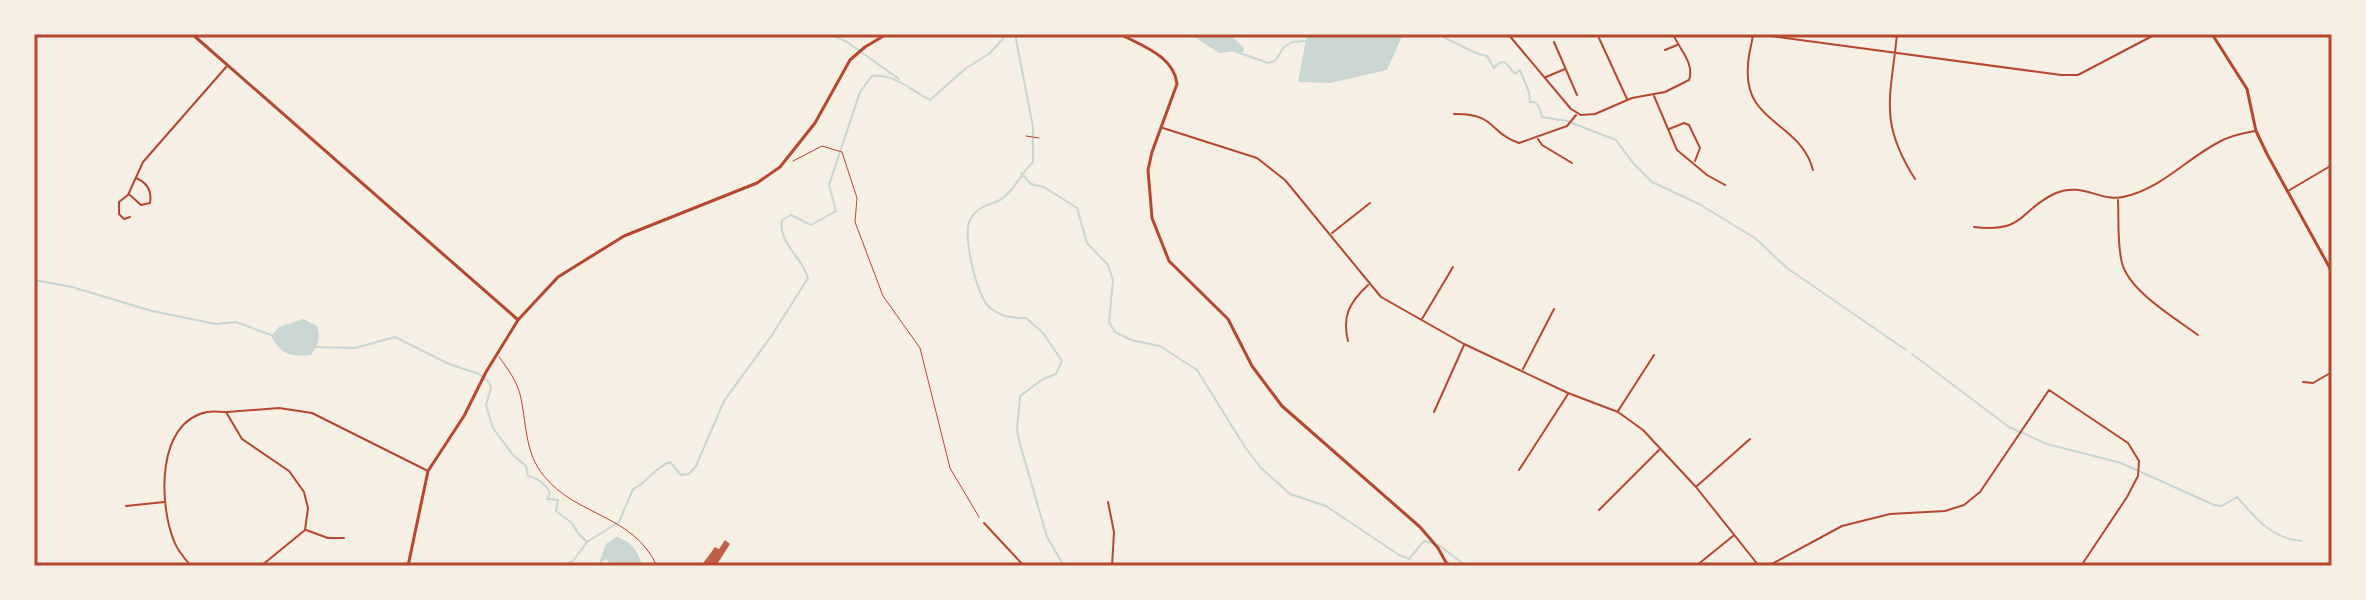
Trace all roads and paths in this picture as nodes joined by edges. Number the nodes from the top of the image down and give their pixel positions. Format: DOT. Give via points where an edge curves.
graph roads {
  1 [pos="192,34"];
  2 [pos="887,34"];
  3 [pos="1120,34"];
  4 [pos="1508,34"];
  5 [pos="1673,34"];
  6 [pos="1755,34"];
  7 [pos="1897,34"];
  8 [pos="2156,34"];
  9 [pos="2212,34"];
  10 [pos="1599,38"];
  11 [pos="1554,42"];
  12 [pos="1678,45"];
  13 [pos="1665,50"];
  14 [pos="1895,52"];
  15 [pos="228,65"];
  16 [pos="1565,69"];
  17 [pos="1545,77"];
  18 [pos="1577,95"];
  19 [pos="1653,95"];
  20 [pos="1627,100"];
  21 [pos="1454,114"];
  22 [pos="1577,114"];
  23 [pos="1163,128"];
  24 [pos="1668,130"];
  25 [pos="2256,131"];
  26 [pos="1026,136"];
  27 [pos="1039,138"];
  28 [pos="1537,138"];
  29 [pos="794,160"];
  30 [pos="1695,162"];
  31 [pos="1572,163"];
  32 [pos="2332,165"];
  33 [pos="1813,170"];
  34 [pos="135,177"];
  35 [pos="1915,179"];
  36 [pos="1725,185"];
  37 [pos="2287,191"];
  38 [pos="129,193"];
  39 [pos="2118,199"];
  40 [pos="1370,203"];
  41 [pos="130,217"];
  42 [pos="1974,227"];
  43 [pos="1331,234"];
  44 [pos="1453,267"];
  45 [pos="2332,272"];
  46 [pos="1369,285"];
  47 [pos="1554,309"];
  48 [pos="518,320"];
  49 [pos="1421,320"];
  50 [pos="2198,335"];
  51 [pos="1348,341"];
  52 [pos="1464,344"];
  53 [pos="497,355"];
  54 [pos="1654,355"];
  55 [pos="1523,370"];
  56 [pos="2332,372"];
  57 [pos="2303,382"];
  58 [pos="1568,393"];
  59 [pos="226,412"];
  60 [pos="1434,412"];
  61 [pos="1618,412"];
  62 [pos="1750,439"];
  63 [pos="1660,450"];
  64 [pos="1519,470"];
  65 [pos="428,471"];
  66 [pos="1696,487"];
  67 [pos="166,501"];
  68 [pos="1108,502"];
  69 [pos="126,506"];
  70 [pos="1599,510"];
  71 [pos="984,523"];
  72 [pos="305,530"];
  73 [pos="1734,536"];
  74 [pos="344,538"];
  75 [pos="2332,561"];
  76 [pos="191,566"];
  77 [pos="261,566"];
  78 [pos="408,566"];
  79 [pos="657,566"];
  80 [pos="1024,566"];
  81 [pos="1112,566"];
  82 [pos="1448,566"];
  83 [pos="1696,566"];
  84 [pos="1759,566"];
  85 [pos="1768,566"];
  86 [pos="2081,566"];
  87 [pos="2329,566"];
  1 -- 15 [label="street"];
  2 -- 48 [label="street" via="844,67 815,123 774,173 604,247 558,277"];
  3 -- 23 [label="street" via="1169,62 1176,73"];
  4 -- 17 [label="street"];
  5 -- 12 [label="street"];
  6 -- 14 [label="street"];
  6 -- 33 [label="street" via="1747,67 1752,97 1759,110 1801,143"];
  7 -- 14 [label="street"];
  8 -- 14 [label="street" via="2078,75"];
  9 -- 25 [label="street" via="2247,89"];
  10 -- 20 [label="street"];
  11 -- 16 [label="street"];
  12 -- 13 [label="street"];
  12 -- 19 [label="street" via="1690,78"];
  14 -- 35 [label="street" via="1890,117 1898,148"];
  15 -- 34 [label="street"];
  15 -- 48 [label="street"];
  16 -- 17 [label="street"];
  16 -- 18 [label="street"];
  17 -- 22 [label="street"];
  19 -- 20 [label="street"];
  19 -- 24 [label="street"];
  20 -- 22 [label="street" via="1595,114"];
  21 -- 28 [label="street" via="1483,117 1515,142"];
  22 -- 28 [label="street" via="1567,126"];
  23 -- 43 [label="street" via="1257,158 1285,180"];
  23 -- 82 [label="street" via="1148,170 1152,218 1169,261 1228,319 1252,366 1282,406 1420,527"];
  24 -- 30 [label="street" via="1679,153"];
  24 -- 30 [label="street" via="1689,125 1700,148"];
  25 -- 37 [label="street"];
  25 -- 39 [label="street" via="2220,141 2146,191"];
  26 -- 27 [label="path"];
  28 -- 31 [label="street"];
  29 -- 71 [label="path" via="822,146 842,152 857,198 855,222 883,296 920,348 950,468"];
  30 -- 36 [label="street"];
  32 -- 37 [label="street"];
  34 -- 38 [label="street"];
  34 -- 38 [label="street" via="147,185 150,203 141,205"];
  37 -- 45 [label="street"];
  38 -- 41 [label="street" via="118,207 124,219"];
  39 -- 42 [label="street" via="2083,189 2060,191 2008,226"];
  39 -- 50 [label="street" via="2122,266 2129,280"];
  40 -- 43 [label="street"];
  43 -- 46 [label="street"];
  44 -- 49 [label="street"];
  46 -- 49 [label="street"];
  46 -- 51 [label="street" via="1347,311"];
  47 -- 55 [label="street"];
  48 -- 53 [label="street"];
  49 -- 52 [label="street"];
  52 -- 55 [label="street"];
  52 -- 60 [label="street"];
  53 -- 65 [label="street"];
  53 -- 79 [label="lane" via="519,391 529,448 542,474 571,499 640,538"];
  54 -- 61 [label="street"];
  55 -- 58 [label="street"];
  56 -- 57 [label="street" via="2313,383"];
  58 -- 61 [label="street"];
  58 -- 64 [label="street"];
  59 -- 65 [label="street" via="279,408 312,413"];
  59 -- 67 [label="street" via="206,412 175,435 167,452"];
  59 -- 72 [label="street" via="242,439 289,471 304,492"];
  61 -- 63 [label="street"];
  62 -- 66 [label="street"];
  63 -- 66 [label="street"];
  63 -- 70 [label="street"];
  65 -- 78 [label="street"];
  66 -- 73 [label="street"];
  67 -- 69 [label="street"];
  67 -- 76 [label="street" via="173,539"];
  68 -- 81 [label="street" via="1114,532"];
  71 -- 80 [label="street"];
  72 -- 74 [label="street"];
  72 -- 77 [label="street"];
  73 -- 83 [label="street"];
  73 -- 84 [label="street"];
  75 -- 87 [label="street"];
  85 -- 86 [label="street" via="1842,526 1890,514 1945,511 1969,502 2049,390 2128,443 2139,461 2133,487"];
}
